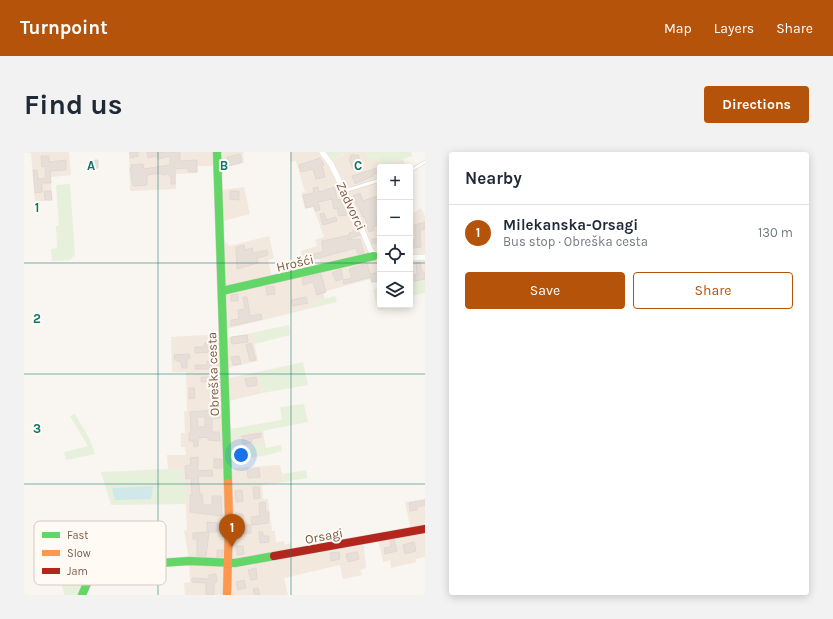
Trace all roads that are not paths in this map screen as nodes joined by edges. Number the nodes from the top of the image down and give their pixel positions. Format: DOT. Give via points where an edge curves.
graph roads {
  1 [pos="217,152"];
  2 [pos="322,152"];
  3 [pos="425,162"];
  4 [pos="413,169"];
  5 [pos="377,181"];
  6 [pos="344,191"];
  7 [pos="377,257"];
  8 [pos="425,257"];
  9 [pos="413,258"];
  10 [pos="222,291"];
  11 [pos="425,529"];
  12 [pos="166,563"];
  13 [pos="228,563"];
  14 [pos="86,585"];
  15 [pos="82,595"];
  16 [pos="227,595"];
  1 -- 10 [label="street, Obreška cesta"];
  2 -- 6 [label="street, Zadvorci"];
  3 -- 4 [label="lane"];
  5 -- 6 [label="lane"];
  6 -- 7 [label="street, Zadvorci"];
  7 -- 10 [label="street, Hrošći"];
  8 -- 9 [label="street"];
  10 -- 13 [label="street, Obreška cesta"];
  11 -- 13 [label="street, Orsagi" via="266,559"];
  12 -- 13 [label="street, Orsagi"];
  13 -- 16 [label="street, Obreška cesta"];
  14 -- 15 [label="street, Orsagi"];
}
